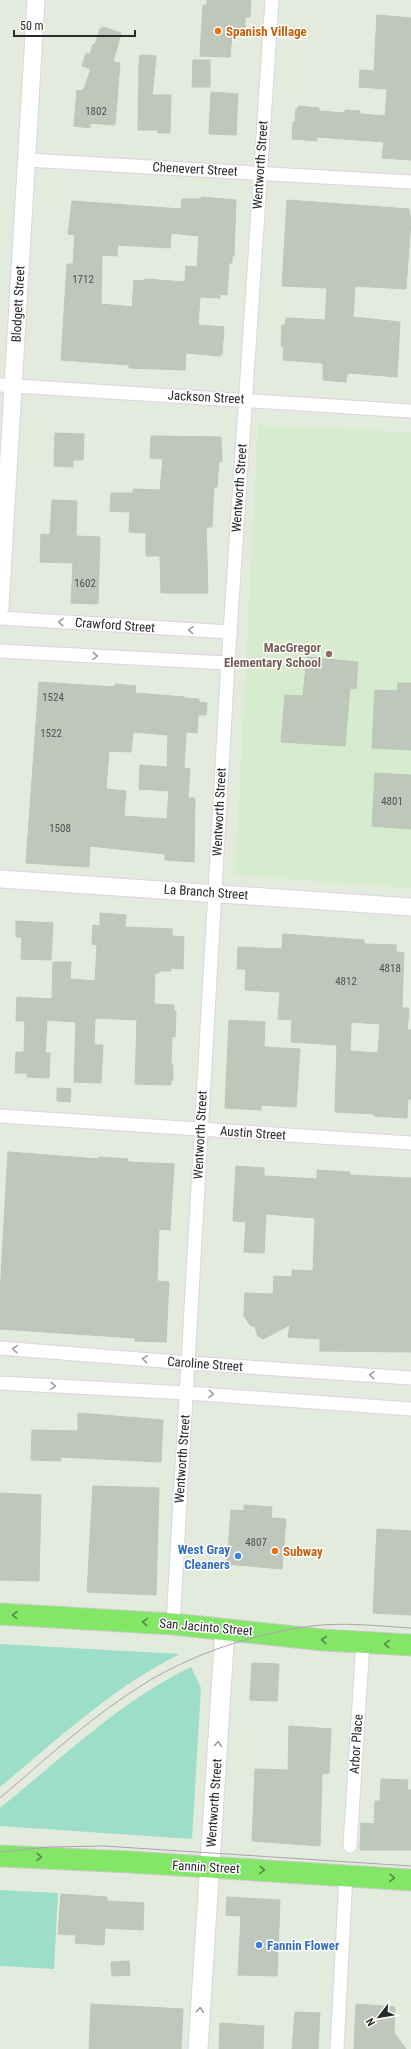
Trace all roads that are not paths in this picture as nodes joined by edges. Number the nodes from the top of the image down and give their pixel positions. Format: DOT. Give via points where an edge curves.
graph roads {
  1 [pos="36,0"];
  2 [pos="272,0"];
  3 [pos="26,160"];
  4 [pos="260,173"];
  5 [pos="411,182"];
  6 [pos="7,385"];
  7 [pos="245,400"];
  8 [pos="411,411"];
  9 [pos="0,607"];
  10 [pos="0,618"];
  11 [pos="230,632"];
  12 [pos="0,651"];
  13 [pos="228,663"];
  14 [pos="0,879"];
  15 [pos="215,893"];
  16 [pos="411,906"];
  17 [pos="0,1116"];
  18 [pos="201,1129"];
  19 [pos="411,1143"];
  20 [pos="0,1348"];
  21 [pos="189,1363"];
  22 [pos="411,1378"];
  23 [pos="0,1383"];
  24 [pos="187,1393"];
  25 [pos="411,1409"];
  26 [pos="0,1614"];
  27 [pos="173,1624"];
  28 [pos="225,1629"];
  29 [pos="362,1642"];
  30 [pos="411,1645"];
  31 [pos="350,1846"];
  32 [pos="0,1856"];
  33 [pos="209,1867"];
  34 [pos="346,1876"];
  35 [pos="411,1880"];
  36 [pos="198,2049"];
  37 [pos="337,2049"];
  1 -- 3 [label="street, Blodgett Street"];
  2 -- 4 [label="street, Wentworth Street"];
  3 -- 4 [label="street, Chenevert Street"];
  3 -- 6 [label="street, Blodgett Street"];
  4 -- 5 [label="street, Chenevert Street"];
  4 -- 7 [label="street, Wentworth Street"];
  6 -- 7 [label="street, Jackson Street"];
  6 -- 9 [label="street, Blodgett Street"];
  7 -- 8 [label="street, Jackson Street"];
  7 -- 11 [label="street, Wentworth Street"];
  11 -- 10 [label="street, Crawford Street, one-way"];
  11 -- 13 [label="street, Wentworth Street"];
  12 -- 13 [label="street, one-way"];
  13 -- 15 [label="street, Wentworth Street"];
  14 -- 15 [label="street, La Branch Street"];
  15 -- 16 [label="street, La Branch Street"];
  15 -- 18 [label="street, Wentworth Street"];
  17 -- 18 [label="street, Austin Street"];
  18 -- 19 [label="street, Austin Street"];
  18 -- 21 [label="street, Wentworth Street"];
  21 -- 20 [label="street, Caroline Street, one-way"];
  22 -- 21 [label="street, Caroline Street, one-way"];
  21 -- 24 [label="street, Wentworth Street"];
  23 -- 24 [label="street, one-way"];
  24 -- 25 [label="street, one-way"];
  24 -- 27 [label="street, Wentworth Street"];
  27 -- 26 [label="main road, San Jacinto Street, one-way"];
  27 -- 28 [label="main road, San Jacinto Street"];
  29 -- 28 [label="main road, San Jacinto Street, one-way"];
  33 -- 28 [label="main road, Wentworth Street, one-way"];
  30 -- 29 [label="main road, San Jacinto Street, one-way"];
  29 -- 31 [label="street, Arbor Place"];
  32 -- 33 [label="main road, Fannin Street, one-way"];
  33 -- 34 [label="main road, Fannin Street, one-way"];
  36 -- 33 [label="main road, Wentworth Street, one-way"];
  34 -- 35 [label="main road, Fannin Street, one-way"];
  34 -- 37 [label="street"];
}
